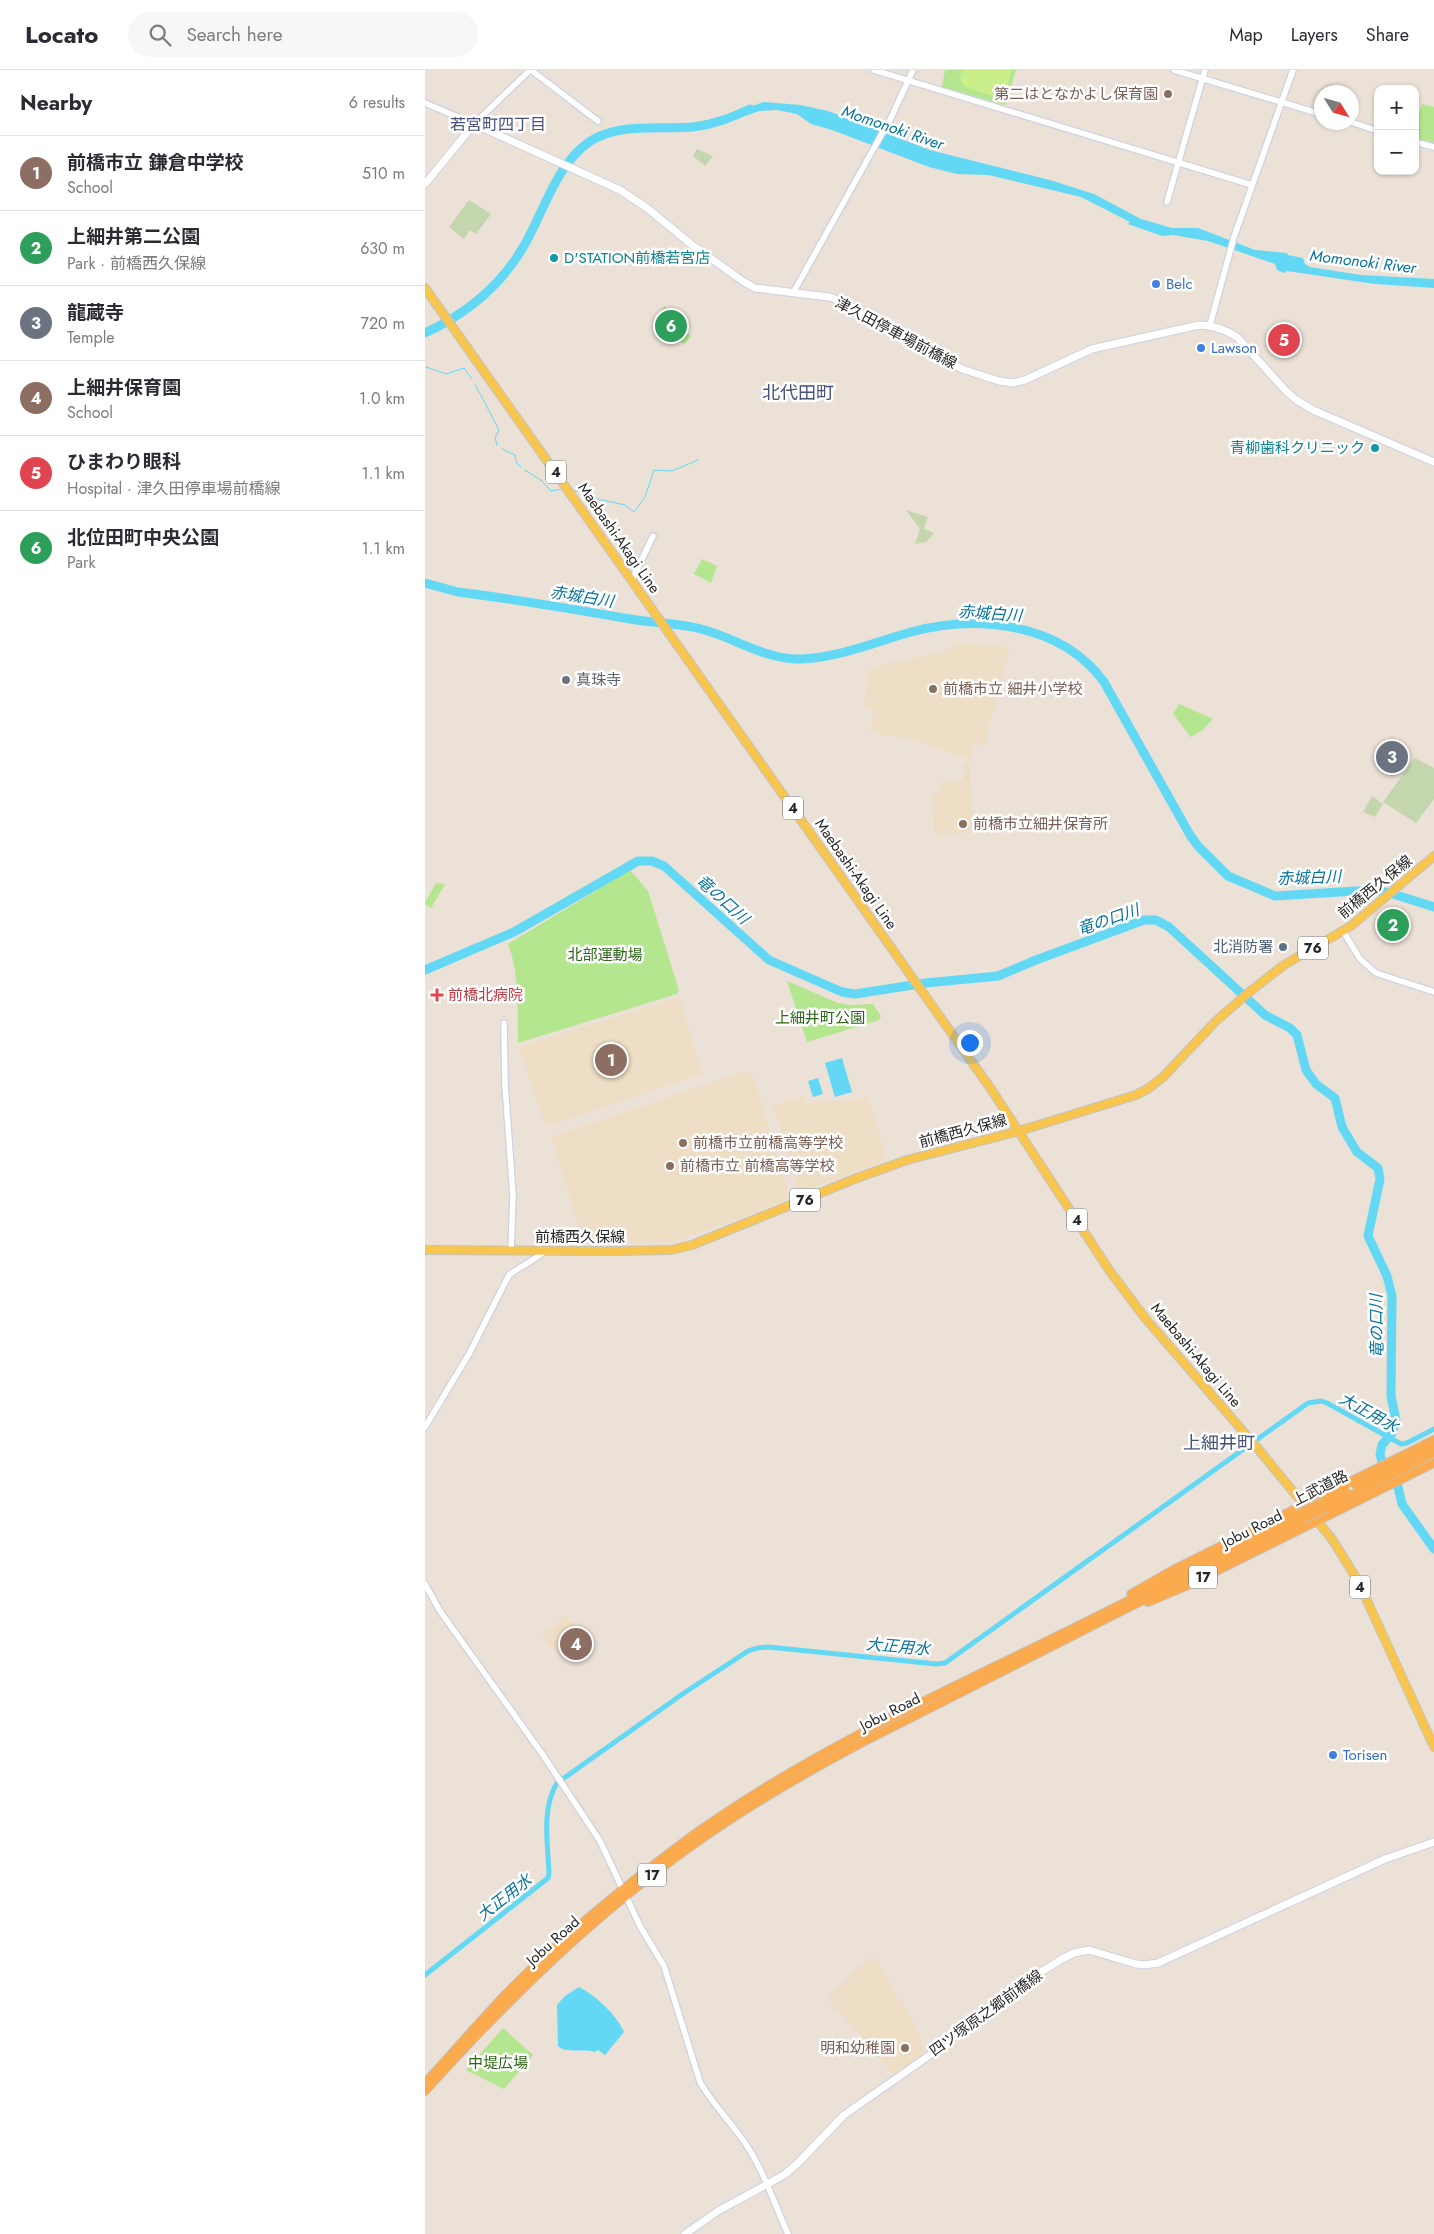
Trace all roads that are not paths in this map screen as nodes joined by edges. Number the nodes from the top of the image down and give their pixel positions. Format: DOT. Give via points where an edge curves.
graph roads {
  1 [pos="530,70"];
  2 [pos="874,70"];
  3 [pos="913,70"];
  4 [pos="1174,70"];
  5 [pos="1205,70"];
  6 [pos="1293,70"];
  7 [pos="1203,78"];
  8 [pos="909,81"];
  9 [pos="1282,102"];
  10 [pos="425,103"];
  11 [pos="1314,112"];
  12 [pos="598,121"];
  13 [pos="889,122"];
  14 [pos="474,124"];
  15 [pos="1359,125"];
  16 [pos="884,130"];
  17 [pos="1375,130"];
  18 [pos="1419,143"];
  19 [pos="1434,147"];
  20 [pos="1178,162"];
  21 [pos="425,184"];
  22 [pos="1252,185"];
  23 [pos="1167,202"];
  24 [pos="425,288"];
  25 [pos="793,293"];
  26 [pos="1211,325"];
  27 [pos="1434,462"];
  28 [pos="653,536"];
  29 [pos="632,580"];
  30 [pos="1434,856"];
  31 [pos="1343,931"];
  32 [pos="1434,992"];
  33 [pos="503,1023"];
  34 [pos="1019,1131"];
  35 [pos="425,1250"];
  36 [pos="546,1250"];
  37 [pos="511,1251"];
  38 [pos="425,1427"];
  39 [pos="1434,1440"];
  40 [pos="1434,1445"];
  41 [pos="1434,1453"];
  42 [pos="1399,1463"];
  43 [pos="1434,1463"];
  44 [pos="1303,1505"];
  45 [pos="1318,1521"];
  46 [pos="425,1584"];
  47 [pos="1085,1626"];
  48 [pos="1434,1747"];
  49 [pos="1434,1842"];
  50 [pos="624,1892"];
  51 [pos="425,2083"];
  52 [pos="425,2091"];
  53 [pos="767,2186"];
  54 [pos="685,2234"];
  55 [pos="788,2234"];
  1 -- 12 [label="street"];
  1 -- 14 [label="street"];
  2 -- 8 [label="street"];
  3 -- 8 [label="street"];
  4 -- 7 [label="street"];
  5 -- 7 [label="street"];
  6 -- 9 [label="street"];
  7 -- 9 [label="street"];
  7 -- 20 [label="street"];
  8 -- 13 [label="street"];
  8 -- 20 [label="street"];
  9 -- 11 [label="street"];
  9 -- 22 [label="street"];
  10 -- 14 [label="street"];
  14 -- 21 [label="main road"];
  14 -- 25 [label="main road, 津久田停車場前橋線" via="620,190 755,288"];
  15 -- 17 [label="street"];
  16 -- 25 [label="street"];
  18 -- 19 [label="street"];
  20 -- 22 [label="street"];
  20 -- 23 [label="street"];
  22 -- 26 [label="street" via="1233,239"];
  24 -- 29 [label="main road, Maebashi-Akagi Line / 4"];
  25 -- 26 [label="main road, 津久田停車場前橋線" via="841,301 962,369 1013,383 1092,349"];
  26 -- 27 [label="main road" via="1237,337 1285,391 1313,410"];
  28 -- 29 [label="street"];
  29 -- 34 [label="main road, Maebashi-Akagi Line / 4"];
  30 -- 31 [label="main road, 前橋西久保線 / 76"];
  31 -- 32 [label="street" via="1360,959 1376,973"];
  31 -- 34 [label="main road, 前橋西久保線 / 76" via="1284,965 1248,993 1149,1088 1136,1095"];
  33 -- 37 [label="street" via="513,1195"];
  34 -- 36 [label="main road, 前橋西久保線 / 76" via="907,1160 692,1245 671,1250"];
  34 -- 44 [label="main road, Maebashi-Akagi Line / 4" via="1109,1270 1145,1318"];
  35 -- 37 [label="main road, 前橋西久保線 / 76"];
  36 -- 37 [label="main road, 前橋西久保線 / 76"];
  36 -- 38 [label="street" via="509,1275 469,1354"];
  39 -- 42 [label="highway, 17"];
  40 -- 42 [label="highway, 17"];
  41 -- 42 [label="highway, Jobu Road / 17"];
  42 -- 44 [label="highway, 17" via="1378,1467"];
  42 -- 47 [label="highway, Jobu Road / 17, bridge" via="1388,1472"];
  43 -- 45 [label="highway, 17"];
  44 -- 45 [label="main road, Maebashi-Akagi Line / 4"];
  44 -- 47 [label="highway, 17" via="1173,1570"];
  45 -- 47 [label="highway, 17" via="1186,1586"];
  45 -- 48 [label="main road, Maebashi-Akagi Line / 4" via="1358,1581"];
  46 -- 50 [label="street" via="440,1611 562,1782 600,1841"];
  47 -- 50 [label="highway, Jobu Road / 17" via="836,1745 733,1808"];
  49 -- 53 [label="main road, 四ツ塚原之郷前橋線" via="1385,1858 1158,1963 1136,1964 1089,1950 1068,1955 1012,1990 937,2050 844,2114 797,2164"];
  50 -- 51 [label="highway, Jobu Road / 17" via="513,1987"];
  50 -- 52 [label="highway, Jobu Road / 17" via="533,1977"];
  50 -- 53 [label="street" via="664,1966 700,2082 743,2140"];
  53 -- 54 [label="main road, 四ツ塚原之郷前橋線"];
  53 -- 55 [label="street"];
}
